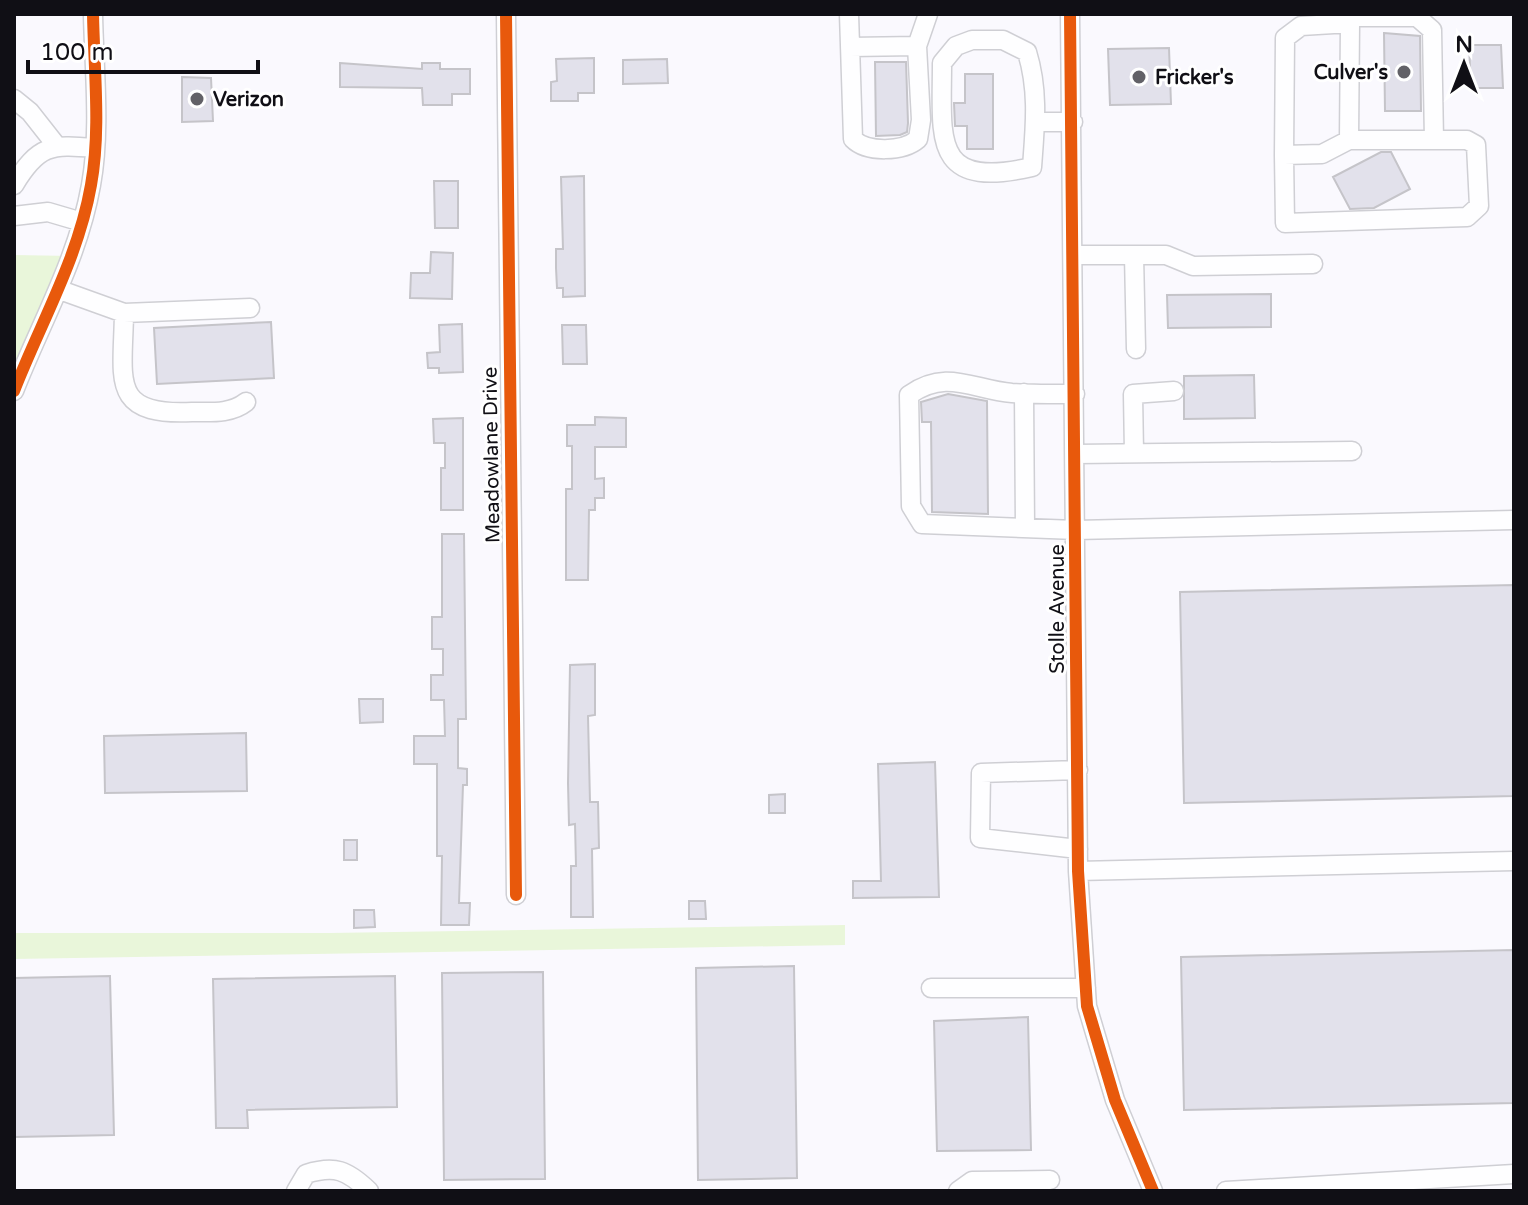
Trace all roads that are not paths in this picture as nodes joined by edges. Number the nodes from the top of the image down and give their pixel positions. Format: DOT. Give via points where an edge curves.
graph roads {
  1 [pos="93,14"];
  2 [pos="506,14"];
  3 [pos="849,14"];
  4 [pos="928,14"];
  5 [pos="1070,14"];
  6 [pos="1350,18"];
  7 [pos="917,46"];
  8 [pos="850,47"];
  9 [pos="14,99"];
  10 [pos="1035,122"];
  11 [pos="1073,122"];
  12 [pos="1349,140"];
  13 [pos="1434,140"];
  14 [pos="56,145"];
  15 [pos="94,148"];
  16 [pos="1284,155"];
  17 [pos="14,185"];
  18 [pos="14,216"];
  19 [pos="82,222"];
  20 [pos="1074,255"];
  21 [pos="1134,255"];
  22 [pos="1313,264"];
  23 [pos="60,290"];
  24 [pos="250,308"];
  25 [pos="124,313"];
  26 [pos="1136,349"];
  27 [pos="14,391"];
  28 [pos="1174,391"];
  29 [pos="1024,393"];
  30 [pos="1075,394"];
  31 [pos="246,402"];
  32 [pos="1352,451"];
  33 [pos="1134,453"];
  34 [pos="1076,454"];
  35 [pos="1514,520"];
  36 [pos="1025,528"];
  37 [pos="1076,530"];
  38 [pos="1078,770"];
  39 [pos="1078,849"];
  40 [pos="1514,861"];
  41 [pos="1078,871"];
  42 [pos="516,895"];
  43 [pos="931,988"];
  44 [pos="1086,988"];
  45 [pos="1514,1174"];
  46 [pos="1050,1180"];
  47 [pos="296,1191"];
  48 [pos="369,1191"];
  49 [pos="958,1191"];
  50 [pos="1153,1191"];
  51 [pos="1226,1191"];
  1 -- 15 [label="street"];
  2 -- 42 [label="street, Meadowlane Drive"];
  3 -- 8 [label="street"];
  4 -- 7 [label="street"];
  5 -- 11 [label="street, Stolle Avenue"];
  6 -- 12 [label="street"];
  6 -- 13 [label="street" via="1417,17 1432,30"];
  6 -- 16 [label="street" via="1301,26 1285,38"];
  7 -- 8 [label="street"];
  7 -- 8 [label="street" via="918,139 903,147 880,148 853,139"];
  9 -- 14 [label="street"];
  10 -- 10 [label="street" via="1035,78 1027,52 1003,40 972,40 956,46 942,63 942,141 954,162 977,172 1032,167"];
  10 -- 11 [label="street"];
  11 -- 20 [label="street, Stolle Avenue"];
  12 -- 13 [label="street"];
  12 -- 16 [label="street" via="1322,154"];
  13 -- 16 [label="street" via="1476,145 1479,206 1467,217 1285,223"];
  14 -- 15 [label="street"];
  14 -- 17 [label="street" via="44,147"];
  15 -- 19 [label="street"];
  18 -- 19 [label="street" via="48,212"];
  19 -- 23 [label="street"];
  20 -- 21 [label="street"];
  20 -- 30 [label="street, Stolle Avenue"];
  21 -- 22 [label="street" via="1166,255 1193,266"];
  21 -- 26 [label="street"];
  23 -- 25 [label="street"];
  23 -- 27 [label="street"];
  24 -- 25 [label="street"];
  25 -- 31 [label="street" via="126,391 135,405 152,412 188,413 236,410"];
  28 -- 33 [label="street" via="1133,394"];
  29 -- 30 [label="street"];
  29 -- 36 [label="street"];
  29 -- 36 [label="street" via="978,384 926,383 909,395 911,506 922,524"];
  30 -- 34 [label="street, Stolle Avenue"];
  32 -- 33 [label="street"];
  33 -- 34 [label="street"];
  34 -- 37 [label="street, Stolle Avenue"];
  35 -- 37 [label="street"];
  36 -- 37 [label="street"];
  37 -- 38 [label="street, Stolle Avenue"];
  38 -- 39 [label="street, Stolle Avenue"];
  38 -- 39 [label="street" via="981,773 980,838"];
  39 -- 41 [label="street, Stolle Avenue"];
  40 -- 41 [label="street"];
  41 -- 44 [label="street, Stolle Avenue"];
  43 -- 44 [label="street"];
  44 -- 50 [label="street, Stolle Avenue" via="1115,1100"];
  45 -- 51 [label="street"];
  46 -- 49 [label="street" via="972,1181"];
  47 -- 48 [label="street" via="306,1174 324,1168 348,1170"];
}
